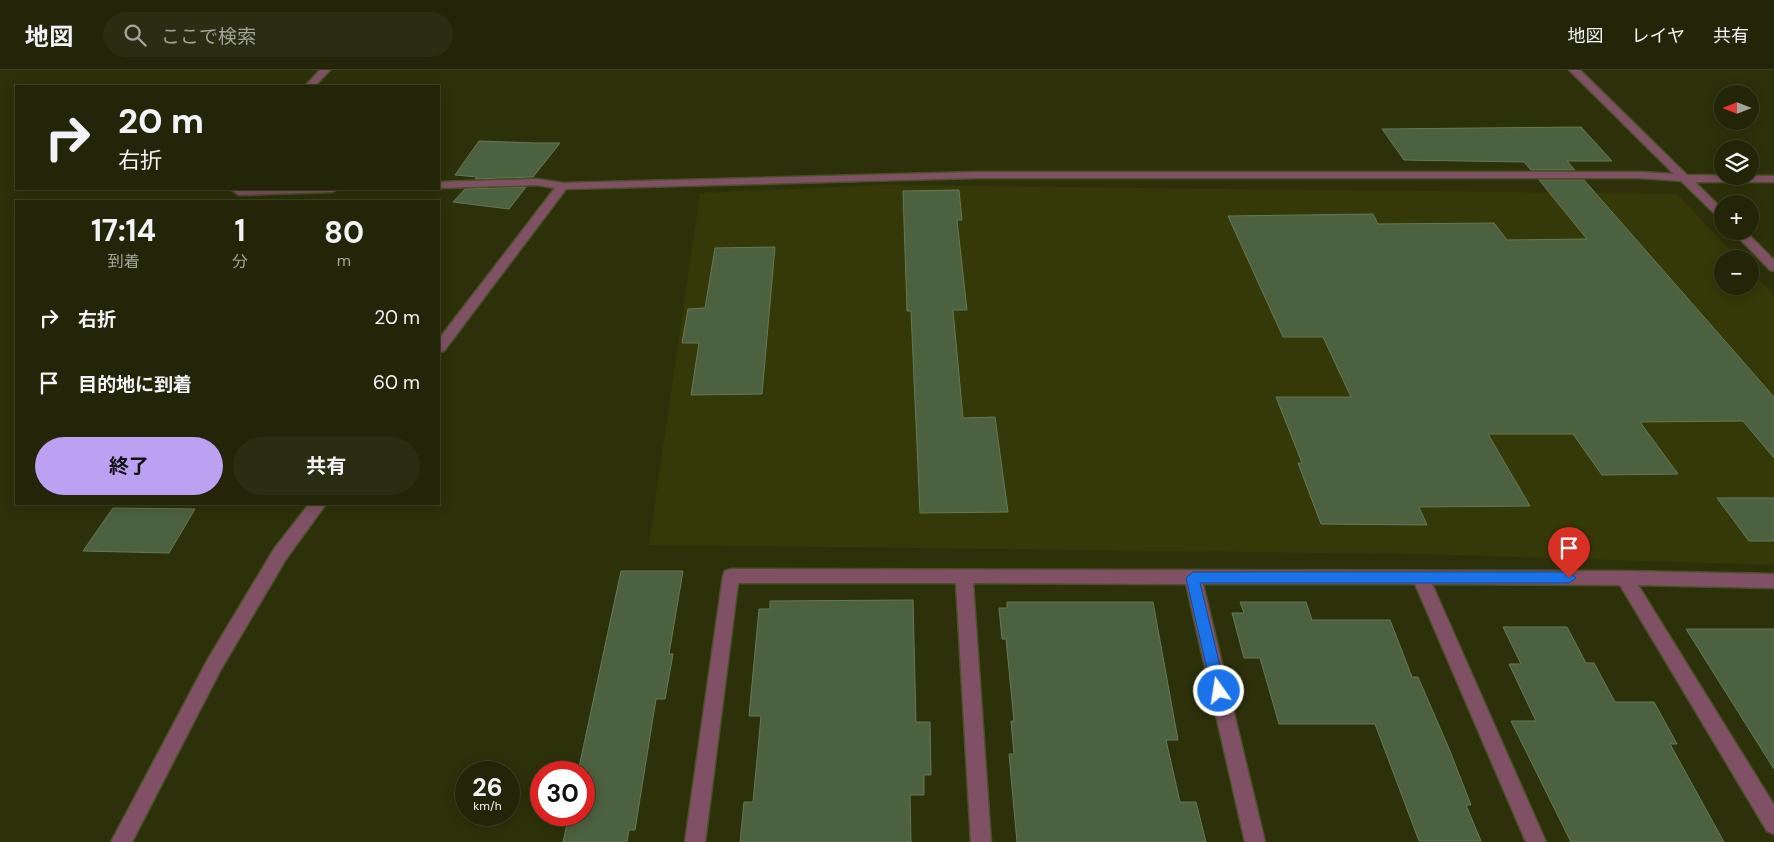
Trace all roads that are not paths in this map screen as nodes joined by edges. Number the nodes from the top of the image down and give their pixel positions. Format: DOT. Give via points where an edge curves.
graph roads {
  1 [pos="325,70"];
  2 [pos="1574,70"];
  3 [pos="311,85"];
  4 [pos="1684,177"];
  5 [pos="1774,179"];
  6 [pos="440,185"];
  7 [pos="563,186"];
  8 [pos="237,190"];
  9 [pos="301,190"];
  10 [pos="1714,207"];
  11 [pos="1747,240"];
  12 [pos="1774,267"];
  13 [pos="440,347"];
  14 [pos="317,505"];
  15 [pos="964,576"];
  16 [pos="1193,578"];
  17 [pos="1422,578"];
  18 [pos="1625,578"];
  19 [pos="1774,581"];
  20 [pos="1774,824"];
  21 [pos="121,842"];
  22 [pos="696,842"];
  23 [pos="980,842"];
  24 [pos="1255,842"];
  25 [pos="1536,842"];
  1 -- 3 [label="street"];
  2 -- 4 [label="street"];
  4 -- 5 [label="street"];
  4 -- 7 [label="street" via="976,175"];
  4 -- 10 [label="street"];
  6 -- 7 [label="street" via="537,182"];
  7 -- 13 [label="street"];
  8 -- 9 [label="street"];
  11 -- 12 [label="street"];
  14 -- 21 [label="street" via="280,554 214,665"];
  15 -- 16 [label="street"];
  15 -- 22 [label="street" via="731,576"];
  15 -- 23 [label="street"];
  16 -- 17 [label="street"];
  16 -- 24 [label="street"];
  17 -- 18 [label="street"];
  17 -- 25 [label="street"];
  18 -- 19 [label="street"];
  18 -- 20 [label="street"];
}
